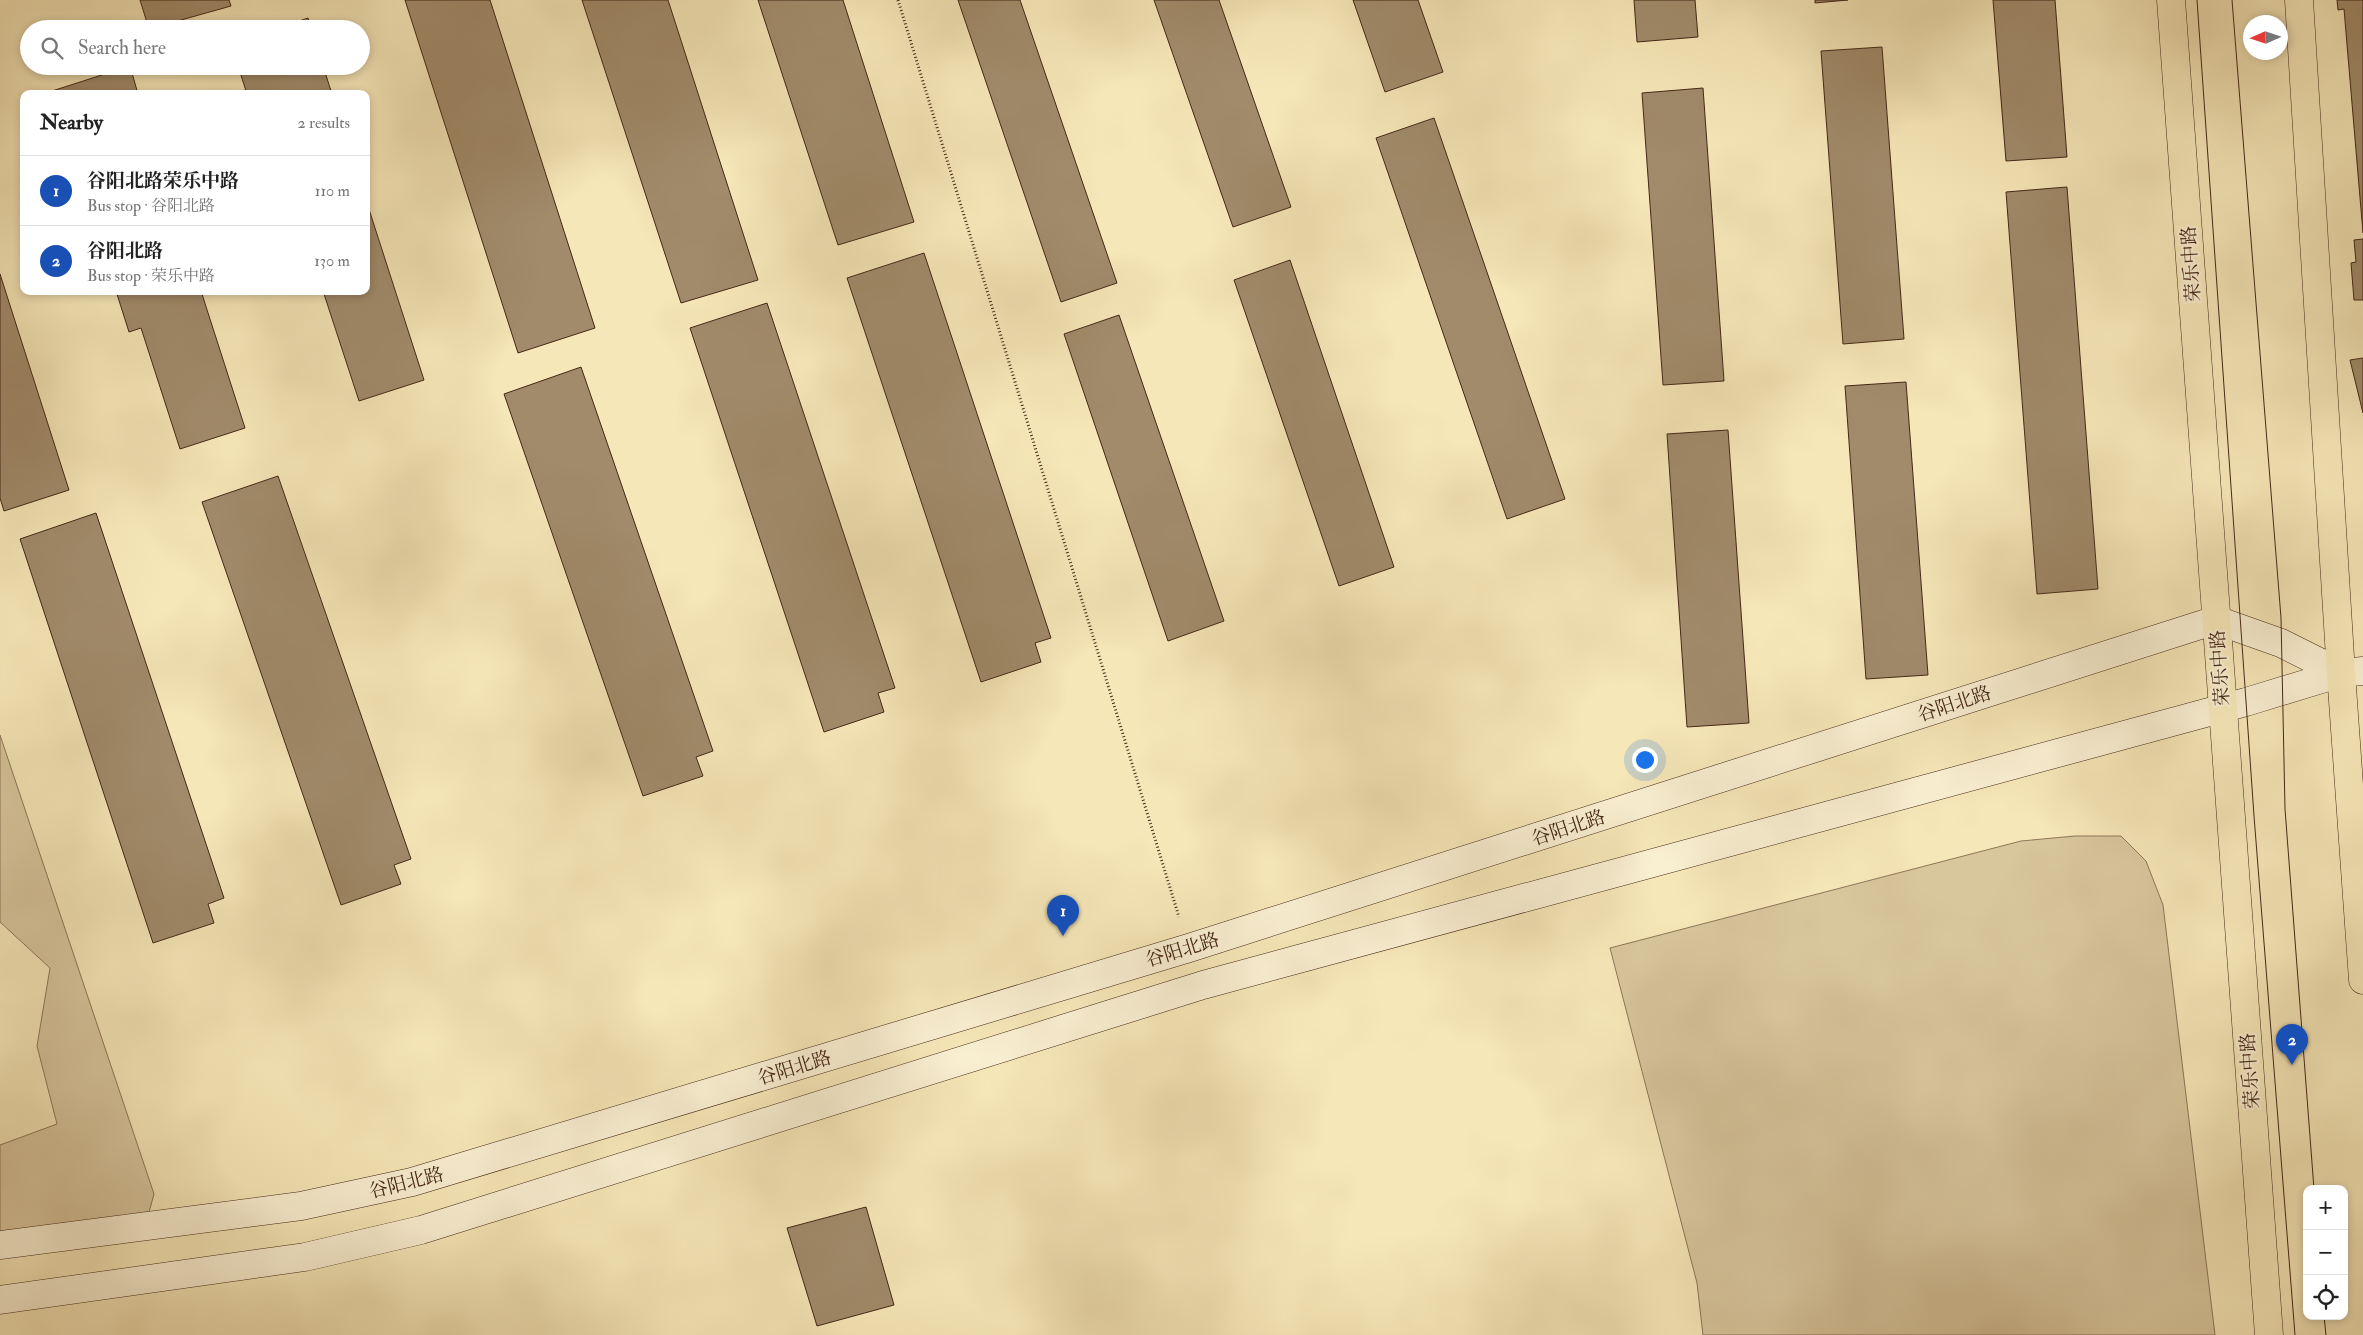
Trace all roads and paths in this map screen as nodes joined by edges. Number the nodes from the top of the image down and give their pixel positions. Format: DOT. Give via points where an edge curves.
graph roads {
  1 [pos="898,0"];
  2 [pos="2171,0"];
  3 [pos="2299,0"];
  4 [pos="2216,620"];
  5 [pos="2352,672"];
  6 [pos="2222,708"];
  7 [pos="1189,948"];
  8 [pos="2363,980"];
  9 [pos="0,1245"];
  10 [pos="0,1300"];
  11 [pos="2269,1335"];
  1 -- 7 [label="path"];
  2 -- 4 [label="main road, 荣乐中路"];
  3 -- 5 [label="main road"];
  4 -- 5 [label="main road"];
  4 -- 6 [label="main road, 荣乐中路"];
  4 -- 7 [label="main road, 谷阳北路"];
  5 -- 6 [label="main road"];
  5 -- 8 [label="main road"];
  6 -- 10 [label="main road" via="1204,985 421,1230 304,1257"];
  6 -- 11 [label="main road, 荣乐中路"];
  7 -- 9 [label="main road, 谷阳北路" via="412,1182 301,1206"];
}
